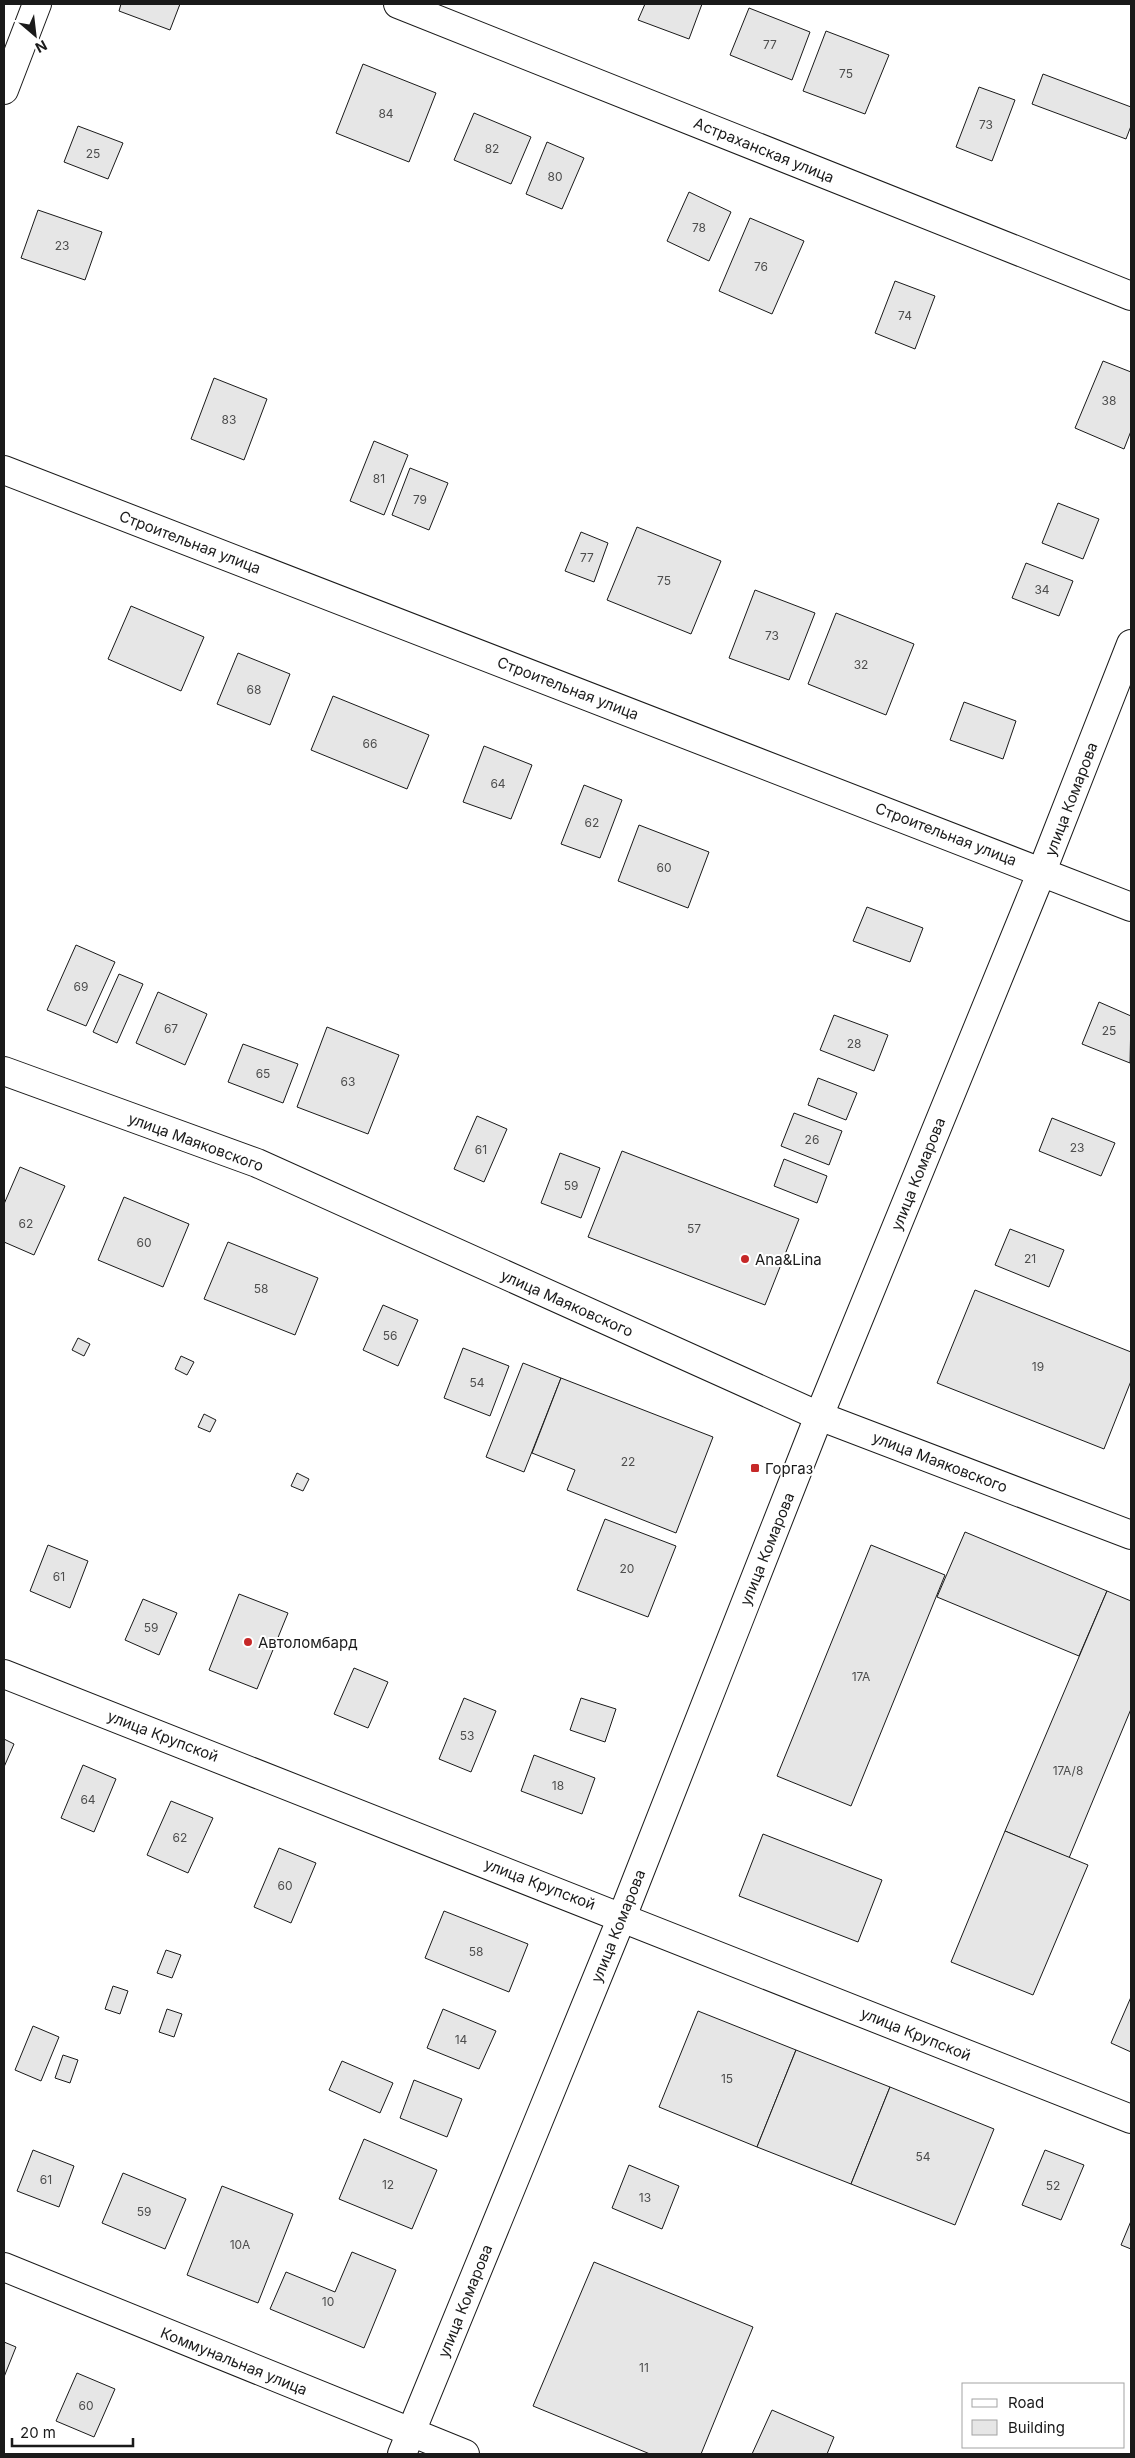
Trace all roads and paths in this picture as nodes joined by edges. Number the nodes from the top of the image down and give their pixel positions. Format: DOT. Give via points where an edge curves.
graph roads {
  1 [pos="37,4"];
  2 [pos="398,4"];
  3 [pos="4,90"];
  4 [pos="1131,296"];
  5 [pos="4,470"];
  6 [pos="1131,644"];
  7 [pos="1042,871"];
  8 [pos="1131,907"];
  9 [pos="4,1071"];
  10 [pos="819,1416"];
  11 [pos="1131,1535"];
  12 [pos="4,1674"];
  13 [pos="622,1917"];
  14 [pos="1131,2119"];
  15 [pos="4,2267"];
  16 [pos="406,2443"];
  17 [pos="465,2454"];
  1 -- 3 [label="street"];
  2 -- 4 [label="street, Астраханская улица"];
  5 -- 7 [label="street, Строительная улица"];
  6 -- 7 [label="street, улица Комарова"];
  7 -- 8 [label="street, Строительная улица"];
  7 -- 10 [label="street, улица Комарова"];
  9 -- 10 [label="street, улица Маяковского" via="257,1163"];
  10 -- 11 [label="street, улица Маяковского"];
  10 -- 13 [label="street, улица Комарова"];
  12 -- 13 [label="street, улица Крупской"];
  13 -- 14 [label="street, улица Крупской"];
  13 -- 16 [label="street, улица Комарова"];
  15 -- 16 [label="street, Коммунальная улица"];
  16 -- 17 [label="street, Коммунальная улица"];
}
